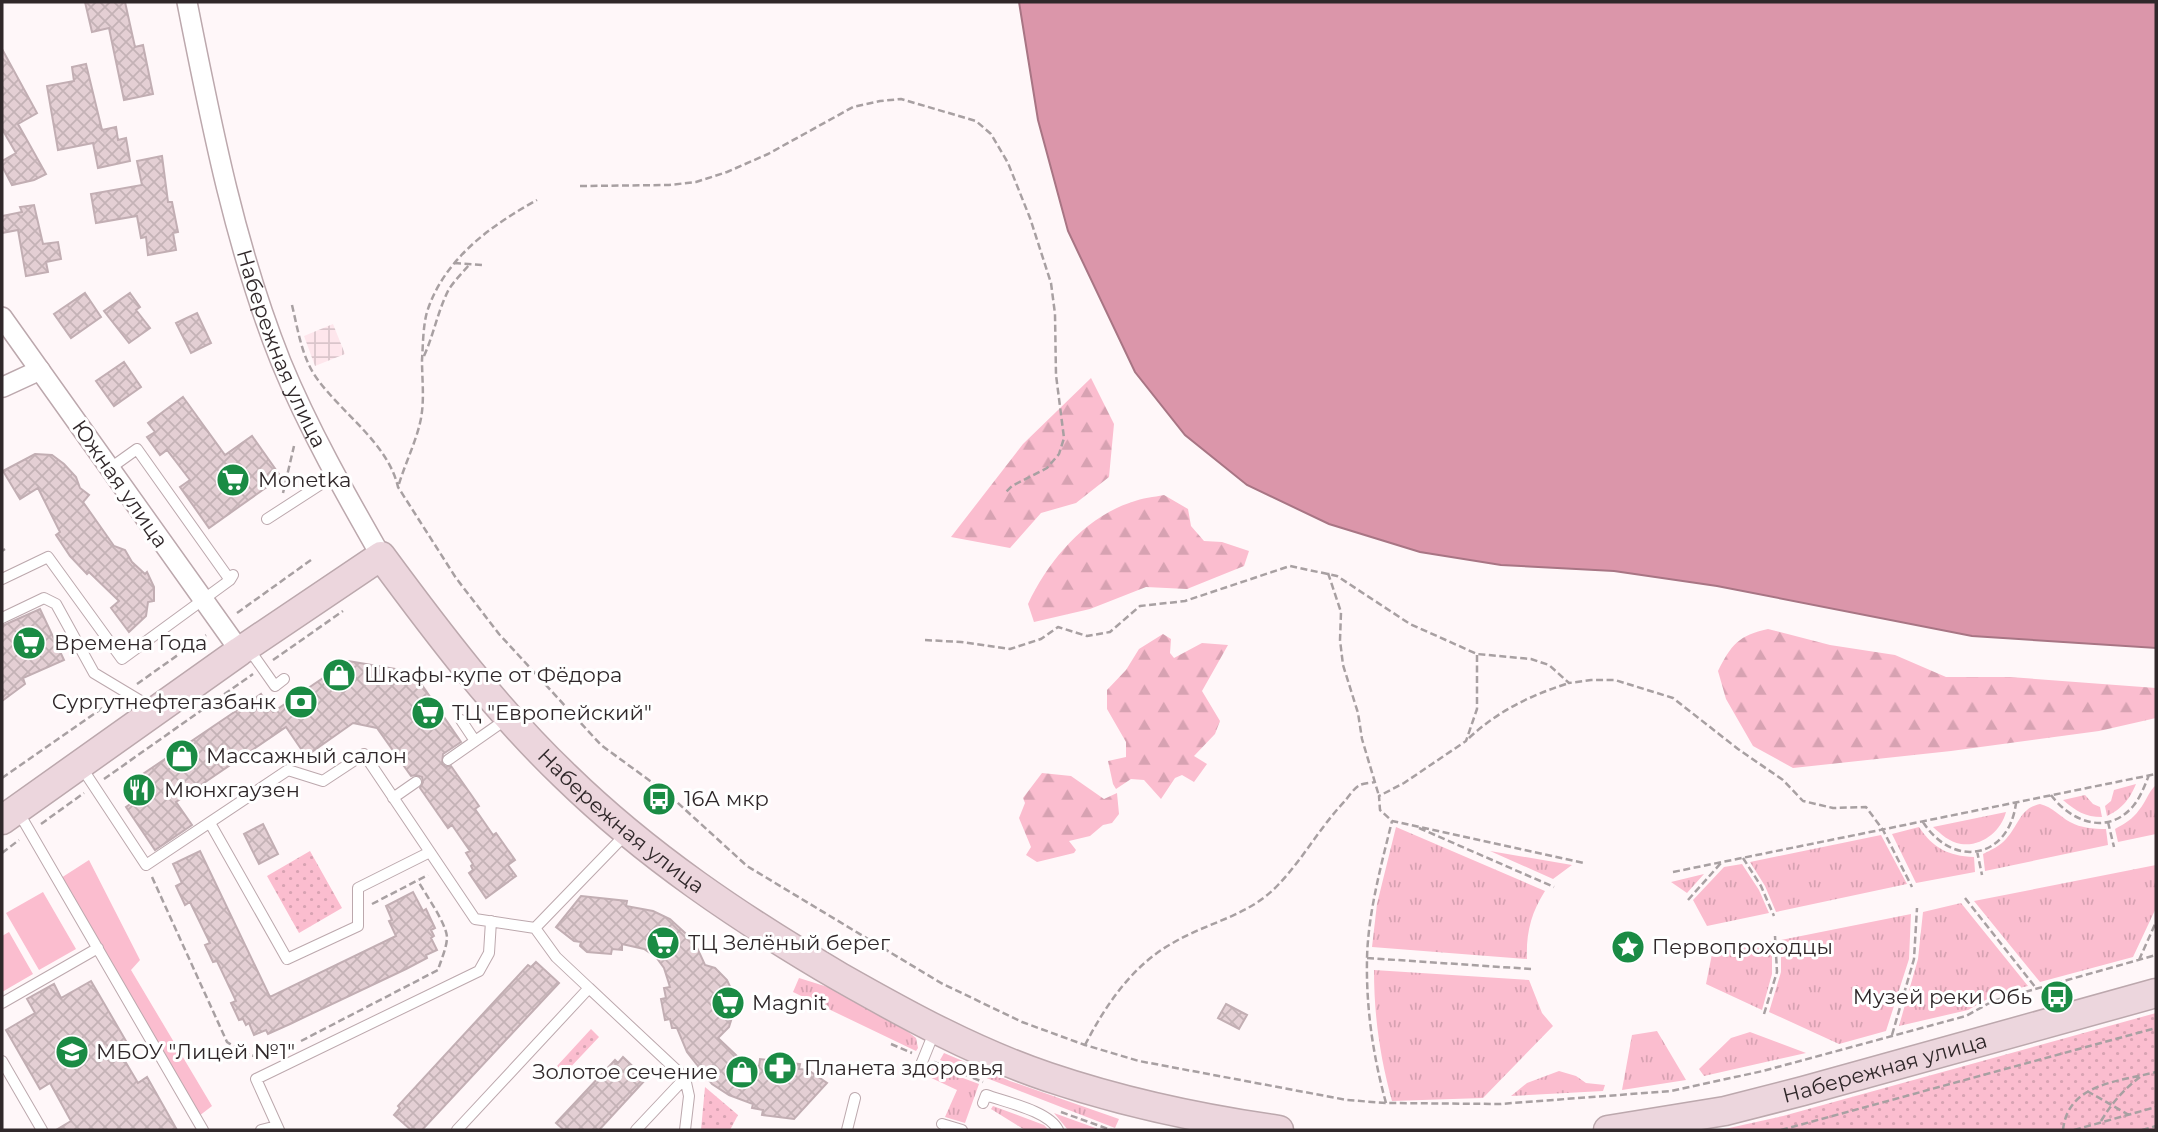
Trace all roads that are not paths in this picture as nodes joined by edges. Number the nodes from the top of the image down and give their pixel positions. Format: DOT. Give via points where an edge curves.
graph roads {
  1 [pos="187,2"];
  2 [pos="2,317"];
  3 [pos="40,370"];
  4 [pos="2,387"];
  5 [pos="109,469"];
  6 [pos="335,475"];
  7 [pos="267,519"];
  8 [pos="381,556"];
  9 [pos="2,579"];
  10 [pos="203,600"];
  11 [pos="2,618"];
  12 [pos="250,655"];
  13 [pos="284,679"];
  14 [pos="156,710"];
  15 [pos="509,717"];
  16 [pos="461,720"];
  17 [pos="475,741"];
  18 [pos="448,760"];
  19 [pos="87,775"];
  20 [pos="416,782"];
  21 [pos="393,798"];
  22 [pos="17,820"];
  23 [pos="210,823"];
  24 [pos="627,833"];
  25 [pos="430,852"];
  26 [pos="491,921"];
  27 [pos="535,928"];
  28 [pos="98,948"];
  29 [pos="589,988"];
  30 [pos="2156,993"];
  31 [pos="2,1003"];
  32 [pos="935,1030"];
  33 [pos="2,1061"];
  34 [pos="918,1072"];
  35 [pos="685,1078"];
  36 [pos="855,1098"];
  37 [pos="983,1103"];
  38 [pos="1156,1118"];
  39 [pos="942,1124"];
  40 [pos="278,1128"];
  41 [pos="42,1130"];
  42 [pos="203,1130"];
  43 [pos="261,1130"];
  44 [pos="457,1130"];
  45 [pos="636,1130"];
  46 [pos="685,1130"];
  47 [pos="847,1130"];
  48 [pos="962,1130"];
  49 [pos="1058,1130"];
  50 [pos="1279,1130"];
  51 [pos="1608,1130"];
  1 -- 6 [label="street, Набережная улица" via="249,266 281,362"];
  2 -- 3 [label="street, Южная улица"];
  3 -- 4 [label="street"];
  3 -- 5 [label="street, Южная улица"];
  5 -- 10 [label="street, Южная улица"];
  5 -- 10 [label="lane" via="137,449 231,578"];
  6 -- 7 [label="lane"];
  6 -- 8 [label="street, Набережная улица"];
  8 -- 12 [label="main road"];
  8 -- 15 [label="main road, Набережная улица"];
  9 -- 10 [label="lane" via="48,557 122,659"];
  10 -- 12 [label="street, Южная улица"];
  11 -- 14 [label="lane" via="44,598 56,604 93,675"];
  12 -- 13 [label="lane" via="275,686"];
  12 -- 14 [label="main road"];
  14 -- 19 [label="main road"];
  15 -- 17 [label="lane"];
  15 -- 24 [label="main road, Набережная улица"];
  16 -- 17 [label="lane"];
  17 -- 18 [label="lane"];
  19 -- 22 [label="main road"];
  19 -- 23 [label="lane" via="146,865"];
  20 -- 21 [label="lane"];
  21 -- 23 [label="lane" via="364,754 323,780 288,770"];
  21 -- 25 [label="lane"];
  22 -- 28 [label="lane"];
  23 -- 25 [label="lane" via="287,959 358,926 358,888"];
  24 -- 27 [label="lane"];
  24 -- 32 [label="main road, Набережная улица" via="672,869 805,957"];
  25 -- 26 [label="lane" via="475,919"];
  26 -- 27 [label="lane"];
  26 -- 40 [label="lane" via="489,953 479,971 256,1079"];
  27 -- 29 [label="lane" via="556,957"];
  28 -- 31 [label="lane"];
  28 -- 42 [label="lane"];
  29 -- 35 [label="lane"];
  29 -- 44 [label="lane"];
  30 -- 51 [label="main road, Набережная улица" via="1725,1111"];
  32 -- 34 [label="lane"];
  32 -- 38 [label="main road, Набережная улица"];
  33 -- 41 [label="lane"];
  35 -- 45 [label="lane"];
  35 -- 46 [label="lane" via="689,1096"];
  36 -- 47 [label="lane"];
  37 -- 49 [label="lane" via="986,1095 1044,1116"];
  38 -- 50 [label="main road, Набережная улица"];
  39 -- 48 [label="lane"];
  40 -- 43 [label="lane"];
}
